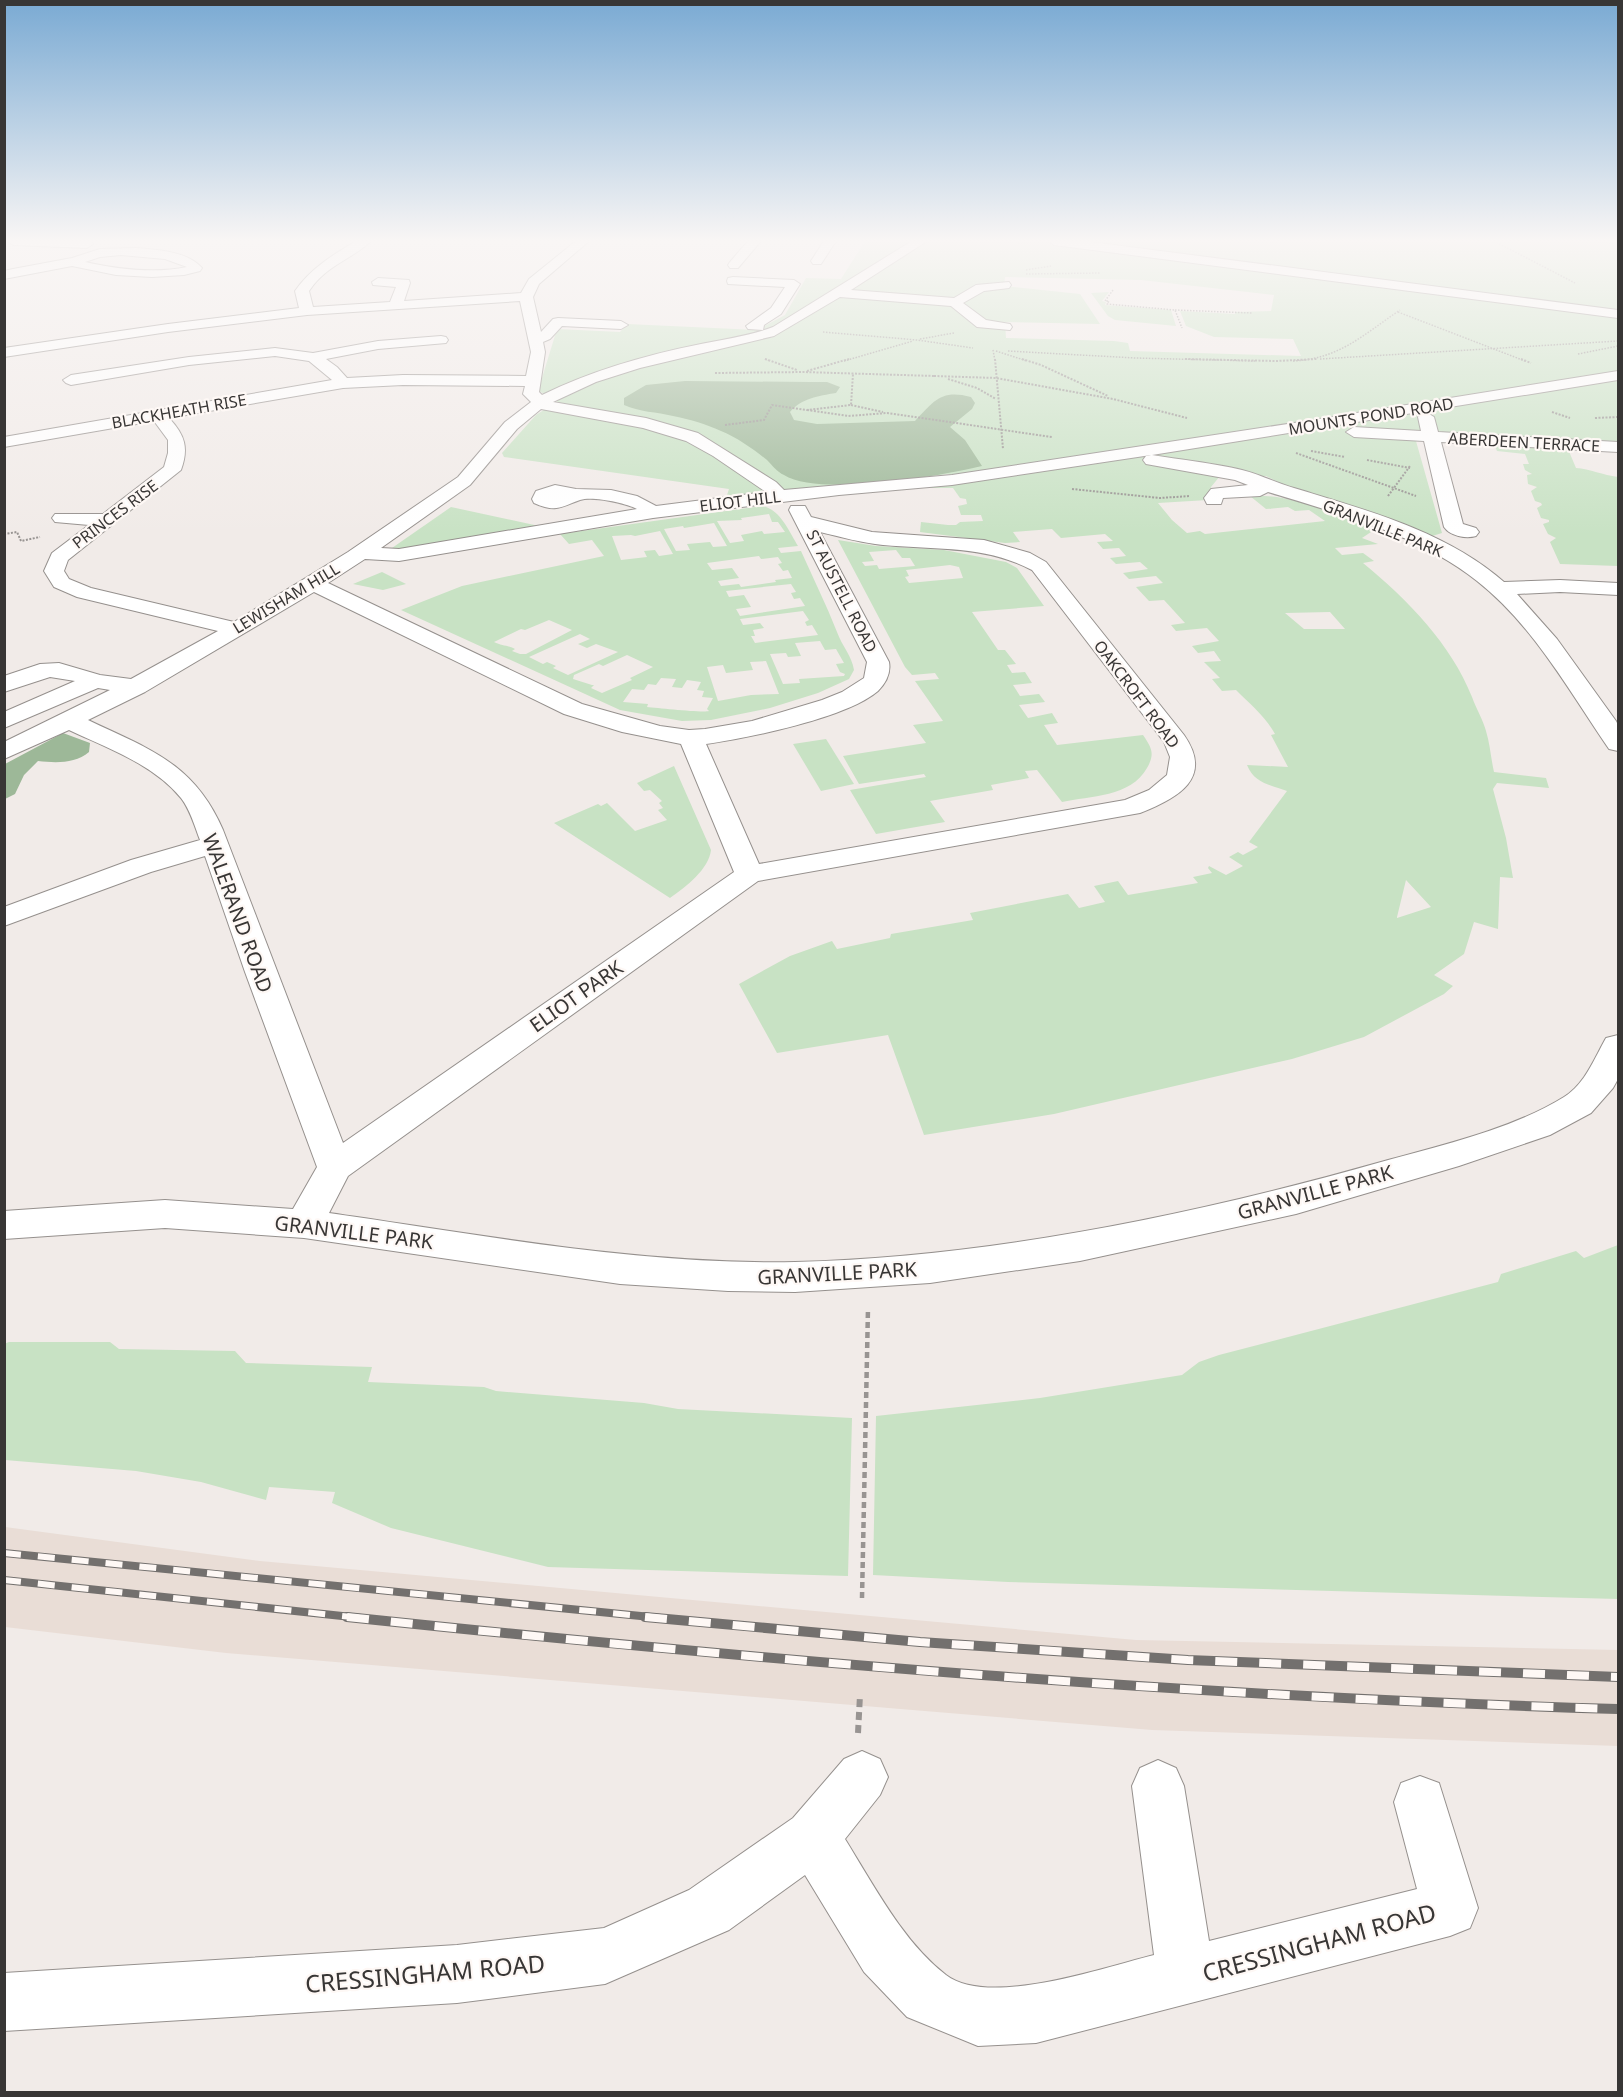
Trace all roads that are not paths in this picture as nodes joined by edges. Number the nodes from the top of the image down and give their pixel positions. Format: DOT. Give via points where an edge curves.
graph roads {
  1 [pos="99,339"];
  2 [pos="287,339"];
  3 [pos="441,339"];
  4 [pos="744,339"];
  5 [pos="536,340"];
  6 [pos="275,351"];
  7 [pos="4,353"];
  8 [pos="140,355"];
  9 [pos="313,357"];
  10 [pos="157,366"];
  11 [pos="1618,375"];
  12 [pos="71,380"];
  13 [pos="533,381"];
  14 [pos="343,383"];
  15 [pos="540,403"];
  16 [pos="1418,408"];
  17 [pos="158,415"];
  18 [pos="1306,426"];
  19 [pos="1429,437"];
  20 [pos="1234,438"];
  21 [pos="4,442"];
  22 [pos="1618,447"];
  23 [pos="1122,454"];
  24 [pos="1240,475"];
  25 [pos="1277,489"];
  26 [pos="573,495"];
  27 [pos="783,495"];
  28 [pos="1216,497"];
  29 [pos="653,512"];
  30 [pos="62,518"];
  31 [pos="109,520"];
  32 [pos="805,521"];
  33 [pos="1469,532"];
  34 [pos="359,553"];
  35 [pos="310,584"];
  36 [pos="1499,589"];
  37 [pos="1618,589"];
  38 [pos="235,629"];
  39 [pos="95,681"];
  40 [pos="4,685"];
  41 [pos="137,687"];
  42 [pos="4,722"];
  43 [pos="69,722"];
  44 [pos="692,737"];
  45 [pos="1618,744"];
  46 [pos="4,752"];
  47 [pos="214,845"];
  48 [pos="749,874"];
  49 [pos="4,917"];
  50 [pos="1618,1046"];
  51 [pos="335,1167"];
  52 [pos="304,1224"];
  53 [pos="4,1225"];
  54 [pos="862,1777"];
  55 [pos="1158,1786"];
  56 [pos="1419,1802"];
  57 [pos="812,1837"];
  58 [pos="1186,1977"];
  59 [pos="4,2002"];
  1 -- 7 [label="street"];
  2 -- 6 [label="street"];
  3 -- 9 [label="street" via="441,346 378,345"];
  4 -- 15 [label="street, LEWISHAM HILL" via="620,369"];
  5 -- 13 [label="street"];
  6 -- 9 [label="street"];
  6 -- 10 [label="street"];
  8 -- 10 [label="street"];
  9 -- 14 [label="street"];
  10 -- 12 [label="street"];
  11 -- 16 [label="street, MOUNTS POND ROAD"];
  13 -- 14 [label="street, BLACKHEATH RISE"];
  13 -- 15 [label="street" via="531,394"];
  14 -- 17 [label="street, BLACKHEATH RISE"];
  15 -- 27 [label="street, ST AUSTELL ROAD" via="646,423 692,437"];
  15 -- 34 [label="street, LEWISHAM HILL" via="515,422 464,481"];
  16 -- 18 [label="street, MOUNTS POND ROAD"];
  16 -- 19 [label="street, ABERDEEN TERRACE" via="1425,413"];
  17 -- 21 [label="street, BLACKHEATH RISE"];
  17 -- 31 [label="street, PRINCES RISE" via="177,440 179,454 172,470"];
  18 -- 19 [label="street, ABERDEEN TERRACE"];
  18 -- 20 [label="street, MOUNTS POND ROAD"];
  19 -- 22 [label="street, ABERDEEN TERRACE"];
  19 -- 33 [label="street, ABERDEEN TERRACE" via="1454,527"];
  20 -- 23 [label="street, MOUNTS POND ROAD"];
  20 -- 24 [label="street"];
  23 -- 24 [label="street, GRANVILLE PARK"];
  23 -- 27 [label="street, ELIOT HILL" via="952,480"];
  24 -- 25 [label="street, GRANVILLE PARK"];
  25 -- 28 [label="street, GRANVILLE PARK"];
  25 -- 36 [label="street, GRANVILLE PARK" via="1394,529 1464,562"];
  26 -- 29 [label="street" via="630,499"];
  27 -- 29 [label="street, ELIOT HILL"];
  27 -- 32 [label="street, ST AUSTELL ROAD"];
  29 -- 34 [label="street, ELIOT HILL" via="399,555"];
  30 -- 31 [label="street"];
  31 -- 38 [label="street, PRINCES RISE" via="59,557 54,571 61,583 119,603"];
  32 -- 44 [label="street, ST AUSTELL ROAD" via="878,663 876,679 866,689 835,704 751,728"];
  32 -- 48 [label="street, OAKCROFT ROAD" via="858,535 990,548 1028,558 1175,740 1184,757 1183,770 1158,797 1131,807"];
  34 -- 35 [label="street, LEWISHAM HILL"];
  35 -- 38 [label="street, LEWISHAM HILL"];
  35 -- 44 [label="street" via="573,709"];
  36 -- 37 [label="street"];
  36 -- 45 [label="street, GRANVILLE PARK" via="1572,675"];
  38 -- 41 [label="street, LEWISHAM HILL"];
  39 -- 40 [label="street" via="66,669 50,669"];
  39 -- 41 [label="street"];
  39 -- 42 [label="street"];
  41 -- 43 [label="street, LEWISHAM HILL"];
  43 -- 46 [label="street, LEWISHAM HILL"];
  43 -- 47 [label="street, WALERAND ROAD" via="121,744 172,775 192,795"];
  44 -- 48 [label="street"];
  47 -- 49 [label="street" via="141,866"];
  47 -- 51 [label="street, WALERAND ROAD"];
  48 -- 51 [label="street, ELIOT PARK"];
  50 -- 52 [label="street, GRANVILLE PARK" via="1601,1080 1580,1104 1538,1126 1296,1200 1002,1259 865,1274 728,1276 620,1269"];
  51 -- 52 [label="street, ELIOT PARK"];
  52 -- 53 [label="street, GRANVILLE PARK" via="165,1214"];
  54 -- 57 [label="street, CRESSINGHAM ROAD"];
  55 -- 58 [label="street, CRESSINGHAM ROAD"];
  56 -- 58 [label="street, CRESSINGHAM ROAD" via="1450,1908"];
  57 -- 58 [label="street, CRESSINGHAM ROAD" via="884,1952 927,1997 978,2017 1036,2014"];
  57 -- 59 [label="street, CRESSINGHAM ROAD" via="709,1910 604,1956 457,1974"];
}
